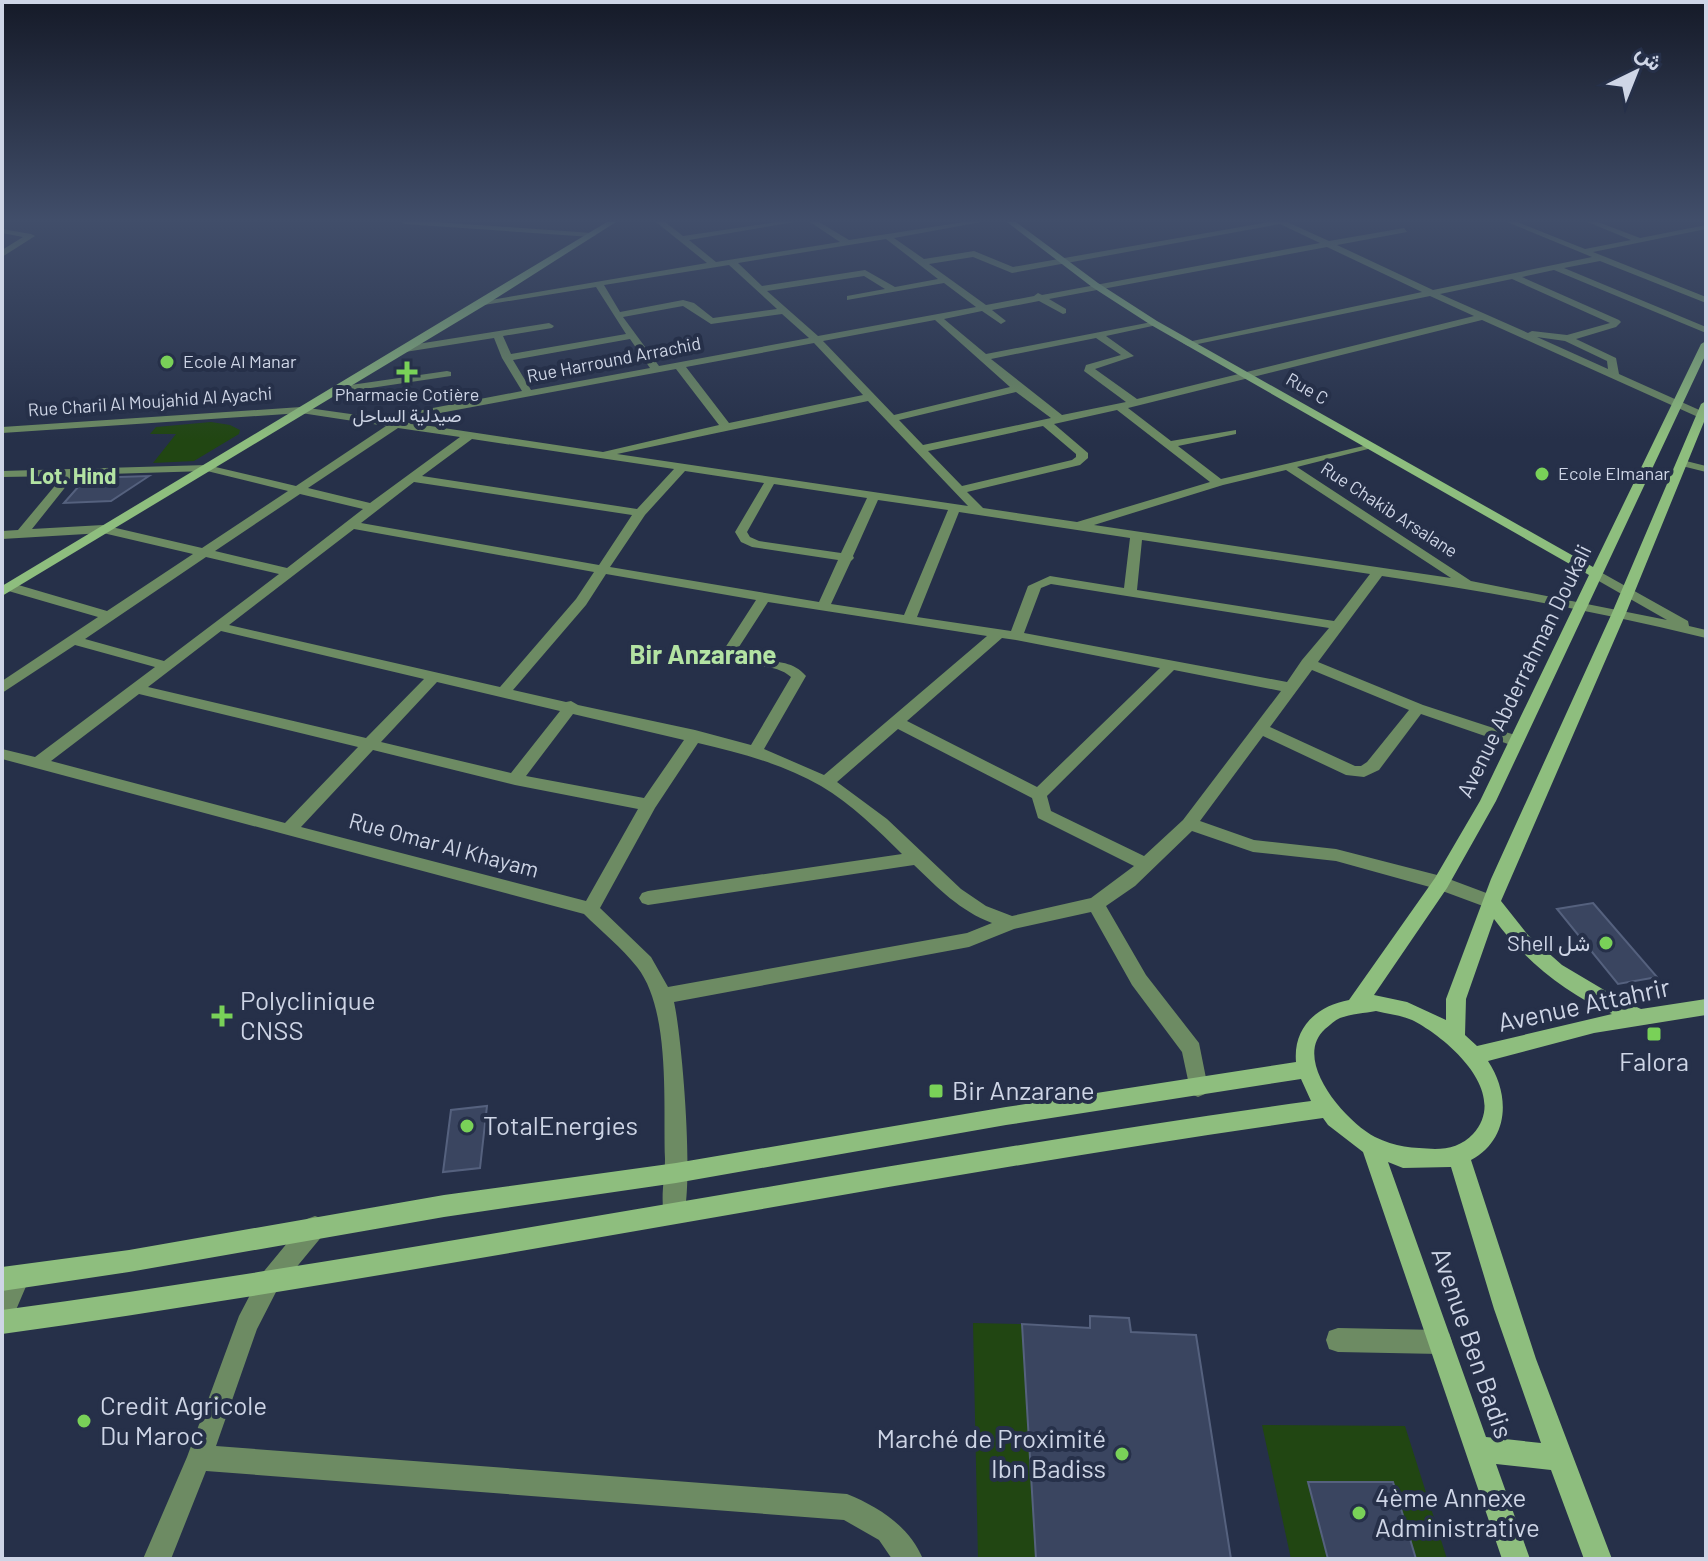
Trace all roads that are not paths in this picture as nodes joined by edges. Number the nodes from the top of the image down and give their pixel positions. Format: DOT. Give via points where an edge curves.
graph roads {
  1 [pos="496,295"];
  2 [pos="527,295"];
  3 [pos="605,295"];
  4 [pos="766,295"];
  5 [pos="865,295"];
  6 [pos="965,295"];
  7 [pos="1044,295"];
  8 [pos="1110,295"];
  9 [pos="1431,295"];
  10 [pos="1437,295"];
  11 [pos="1555,295"];
  12 [pos="1621,295"];
  13 [pos="1038,296"];
  14 [pos="850,298"];
  15 [pos="484,302"];
  16 [pos="982,307"];
  17 [pos="784,311"];
  18 [pos="1063,311"];
  19 [pos="617,315"];
  20 [pos="936,316"];
  21 [pos="1483,317"];
  22 [pos="1001,321"];
  23 [pos="1154,323"];
  24 [pos="549,326"];
  25 [pos="1706,330"];
  26 [pos="1517,332"];
  27 [pos="498,335"];
  28 [pos="633,336"];
  29 [pos="1100,336"];
  30 [pos="1567,338"];
  31 [pos="815,339"];
  32 [pos="1188,343"];
  33 [pos="1706,344"];
  34 [pos="405,349"];
  35 [pos="507,358"];
  36 [pos="983,358"];
  37 [pos="678,364"];
  38 [pos="655,368"];
  39 [pos="447,374"];
  40 [pos="1249,376"];
  41 [pos="1614,377"];
  42 [pos="1018,388"];
  43 [pos="337,390"];
  44 [pos="528,393"];
  45 [pos="870,397"];
  46 [pos="1135,403"];
  47 [pos="1676,405"];
  48 [pos="1119,406"];
  49 [pos="1704,409"];
  50 [pos="301,410"];
  51 [pos="891,419"];
  52 [pos="1060,419"];
  53 [pos="377,421"];
  54 [pos="1045,422"];
  55 [pos="396,424"];
  56 [pos="726,427"];
  57 [pos="2,430"];
  58 [pos="1232,432"];
  59 [pos="469,436"];
  60 [pos="1168,445"];
  61 [pos="1368,446"];
  62 [pos="921,449"];
  63 [pos="600,454"];
  64 [pos="1682,463"];
  65 [pos="1288,466"];
  66 [pos="682,467"];
  67 [pos="207,468"];
  68 [pos="1706,469"];
  69 [pos="72,472"];
  70 [pos="2,474"];
  71 [pos="411,478"];
  72 [pos="771,480"];
  73 [pos="1219,483"];
  74 [pos="297,489"];
  75 [pos="960,490"];
  76 [pos="874,496"];
  77 [pos="372,507"];
  78 [pos="955,508"];
  79 [pos="640,513"];
  80 [pos="981,513"];
  81 [pos="352,525"];
  82 [pos="1073,527"];
  83 [pos="103,529"];
  84 [pos="22,534"];
  85 [pos="2,535"];
  86 [pos="1136,536"];
  87 [pos="200,553"];
  88 [pos="848,558"];
  89 [pos="603,569"];
  90 [pos="287,572"];
  91 [pos="1378,572"];
  92 [pos="1595,573"];
  93 [pos="1471,585"];
  94 [pos="6,589"];
  95 [pos="1627,590"];
  96 [pos="1130,591"];
  97 [pos="765,597"];
  98 [pos="824,605"];
  99 [pos="1582,605"];
  100 [pos="1619,613"];
  101 [pos="109,616"];
  102 [pos="909,619"];
  103 [pos="1335,625"];
  104 [pos="216,626"];
  105 [pos="998,634"];
  106 [pos="1016,636"];
  107 [pos="1703,636"];
  108 [pos="72,640"];
  109 [pos="1307,663"];
  110 [pos="1171,665"];
  111 [pos="166,666"];
  112 [pos="434,677"];
  113 [pos="2,688"];
  114 [pos="1292,688"];
  115 [pos="137,689"];
  116 [pos="502,694"];
  117 [pos="571,706"];
  118 [pos="1418,708"];
  119 [pos="895,721"];
  120 [pos="1260,728"];
  121 [pos="695,735"];
  122 [pos="1516,741"];
  123 [pos="366,745"];
  124 [pos="755,751"];
  125 [pos="2,754"];
  126 [pos="37,764"];
  127 [pos="515,779"];
  128 [pos="826,782"];
  129 [pos="1039,795"];
  130 [pos="648,805"];
  131 [pos="1189,824"];
  132 [pos="289,829"];
  133 [pos="917,858"];
  134 [pos="1146,865"];
  135 [pos="1441,883"];
  136 [pos="648,898"];
  137 [pos="1491,902"];
  138 [pos="1096,904"];
  139 [pos="590,909"];
  140 [pos="1011,923"];
  141 [pos="663,996"];
  142 [pos="1357,1004"];
  143 [pos="1706,1007"];
  144 [pos="1638,1017"];
  145 [pos="1455,1037"];
  146 [pos="1473,1056"];
  147 [pos="1306,1069"];
  148 [pos="1198,1088"];
  149 [pos="1324,1109"];
  150 [pos="1372,1147"];
  151 [pos="1459,1156"];
  152 [pos="676,1173"];
  153 [pos="674,1213"];
  154 [pos="315,1227"];
  155 [pos="10,1278"];
  156 [pos="268,1284"];
  157 [pos="2,1319"];
  158 [pos="1338,1340"];
  159 [pos="1440,1342"];
  160 [pos="1478,1449"];
  161 [pos="199,1458"];
  162 [pos="1559,1458"];
  163 [pos="157,1559"];
  164 [pos="909,1559"];
  165 [pos="1516,1559"];
  166 [pos="1598,1559"];
  1 -- 15 [label="main road"];
  2 -- 15 [label="street"];
  3 -- 19 [label="street"];
  4 -- 17 [label="street"];
  5 -- 14 [label="street"];
  6 -- 16 [label="street"];
  7 -- 13 [label="street, Rue Harround Arrachid"];
  8 -- 23 [label="main road, Rue C"];
  9 -- 32 [label="street"];
  10 -- 21 [label="street"];
  11 -- 30 [label="street" via="1616,322"];
  12 -- 25 [label="street"];
  13 -- 16 [label="street, Rue Harround Arrachid"];
  13 -- 18 [label="street"];
  15 -- 34 [label="main road"];
  16 -- 20 [label="street, Rue Harround Arrachid"];
  16 -- 22 [label="street"];
  17 -- 19 [label="street" via="711,321 683,303"];
  17 -- 31 [label="street"];
  19 -- 28 [label="street"];
  20 -- 31 [label="street, Rue Harround Arrachid"];
  20 -- 36 [label="street"];
  21 -- 26 [label="street"];
  21 -- 40 [label="street"];
  23 -- 29 [label="street"];
  23 -- 32 [label="main road, Rue C"];
  24 -- 27 [label="street"];
  26 -- 30 [label="street"];
  26 -- 41 [label="street"];
  27 -- 34 [label="street"];
  27 -- 35 [label="street"];
  28 -- 35 [label="street"];
  28 -- 38 [label="street"];
  29 -- 36 [label="street"];
  29 -- 46 [label="street" via="1129,356 1089,371"];
  30 -- 41 [label="street" via="1612,360"];
  31 -- 37 [label="street, Rue Harround Arrachid"];
  31 -- 45 [label="street"];
  32 -- 40 [label="main road, Rue C"];
  33 -- 47 [label="main road, Avenue Abderrahman Doukali"];
  34 -- 43 [label="main road"];
  35 -- 44 [label="street"];
  36 -- 42 [label="street"];
  37 -- 38 [label="street, Rue Harround Arrachid"];
  37 -- 56 [label="street"];
  38 -- 44 [label="street, Rue Harround Arrachid"];
  39 -- 43 [label="street"];
  40 -- 46 [label="street"];
  40 -- 61 [label="main road, Rue C"];
  41 -- 47 [label="street"];
  42 -- 51 [label="street"];
  42 -- 52 [label="street"];
  43 -- 50 [label="main road"];
  44 -- 53 [label="street, Rue Harround Arrachid"];
  45 -- 51 [label="street"];
  45 -- 56 [label="street"];
  46 -- 48 [label="street"];
  47 -- 49 [label="street"];
  47 -- 92 [label="main road, Avenue Abderrahman Doukali"];
  48 -- 52 [label="street"];
  48 -- 60 [label="street"];
  49 -- 64 [label="main road"];
  50 -- 53 [label="street, Rue Charil Al Moujahid Al Ayachi"];
  50 -- 57 [label="street, Rue Charil Al Moujahid Al Ayachi"];
  50 -- 67 [label="main road"];
  51 -- 62 [label="street"];
  52 -- 54 [label="street"];
  53 -- 55 [label="street, Rue Charil Al Moujahid Al Ayachi"];
  54 -- 62 [label="street"];
  54 -- 75 [label="street" via="1082,458"];
  55 -- 59 [label="street, Rue Charil Al Moujahid Al Ayachi"];
  55 -- 74 [label="street"];
  56 -- 63 [label="street"];
  58 -- 60 [label="street"];
  59 -- 63 [label="street, Rue Charil Al Moujahid Al Ayachi"];
  59 -- 71 [label="street"];
  60 -- 73 [label="street"];
  61 -- 65 [label="street"];
  61 -- 92 [label="main road, Rue C"];
  62 -- 75 [label="street"];
  63 -- 66 [label="street, Rue Charil Al Moujahid Al Ayachi"];
  64 -- 68 [label="street"];
  64 -- 95 [label="main road"];
  65 -- 73 [label="street"];
  65 -- 93 [label="street, Rue Chakib Arsalane"];
  66 -- 72 [label="street, Rue Charil Al Moujahid Al Ayachi"];
  66 -- 79 [label="street"];
  67 -- 69 [label="street"];
  67 -- 74 [label="street"];
  67 -- 83 [label="main road"];
  69 -- 70 [label="street"];
  69 -- 84 [label="street"];
  71 -- 77 [label="street"];
  71 -- 79 [label="street"];
  72 -- 76 [label="street, Rue Charil Al Moujahid Al Ayachi"];
  72 -- 88 [label="street" via="741,532 745,539"];
  73 -- 82 [label="street"];
  74 -- 77 [label="street"];
  74 -- 87 [label="street"];
  75 -- 80 [label="street"];
  76 -- 78 [label="street, Rue Charil Al Moujahid Al Ayachi"];
  76 -- 88 [label="street"];
  77 -- 81 [label="street"];
  78 -- 80 [label="street, Rue Charil Al Moujahid Al Ayachi"];
  78 -- 102 [label="street"];
  79 -- 89 [label="street"];
  80 -- 82 [label="street, Rue Charil Al Moujahid Al Ayachi"];
  81 -- 89 [label="street"];
  81 -- 90 [label="street"];
  82 -- 86 [label="street, Rue Charil Al Moujahid Al Ayachi"];
  83 -- 84 [label="street"];
  83 -- 87 [label="street"];
  83 -- 94 [label="main road"];
  84 -- 85 [label="street"];
  86 -- 91 [label="street, Rue Charil Al Moujahid Al Ayachi"];
  86 -- 96 [label="street"];
  87 -- 90 [label="street"];
  87 -- 101 [label="street"];
  88 -- 98 [label="street"];
  89 -- 97 [label="street"];
  89 -- 116 [label="street"];
  90 -- 104 [label="street"];
  91 -- 93 [label="street, Rue Charil Al Moujahid Al Ayachi"];
  91 -- 103 [label="street"];
  92 -- 95 [label="street"];
  92 -- 99 [label="main road, Avenue Abderrahman Doukali"];
  93 -- 99 [label="street, Rue Charil Al Moujahid Al Ayachi"];
  94 -- 101 [label="street"];
  95 -- 100 [label="main road"];
  95 -- 107 [label="street"];
  96 -- 103 [label="street"];
  96 -- 106 [label="street" via="1040,582"];
  97 -- 98 [label="street"];
  97 -- 124 [label="street" via="730,651 742,660 787,666 799,676"];
  98 -- 102 [label="street"];
  99 -- 100 [label="street, Rue Charil Al Moujahid Al Ayachi"];
  99 -- 122 [label="main road, Avenue Abderrahman Doukali"];
  100 -- 107 [label="street, Rue Charil Al Moujahid Al Ayachi"];
  100 -- 137 [label="main road"];
  101 -- 108 [label="street"];
  102 -- 105 [label="street"];
  103 -- 109 [label="street"];
  104 -- 111 [label="street"];
  104 -- 112 [label="street"];
  105 -- 106 [label="street"];
  105 -- 119 [label="street"];
  106 -- 110 [label="street"];
  108 -- 111 [label="street"];
  108 -- 113 [label="street"];
  109 -- 114 [label="street"];
  109 -- 118 [label="street"];
  110 -- 114 [label="street"];
  110 -- 129 [label="street"];
  111 -- 115 [label="street"];
  112 -- 116 [label="street"];
  112 -- 123 [label="street"];
  114 -- 120 [label="street"];
  115 -- 123 [label="street"];
  115 -- 126 [label="street"];
  116 -- 117 [label="street"];
  117 -- 121 [label="street"];
  117 -- 127 [label="street"];
  118 -- 120 [label="street" via="1364,772"];
  118 -- 122 [label="street"];
  119 -- 128 [label="street"];
  119 -- 129 [label="street"];
  120 -- 131 [label="street"];
  121 -- 124 [label="street"];
  121 -- 130 [label="street"];
  122 -- 135 [label="main road, Avenue Abderrahman Doukali"];
  123 -- 127 [label="street"];
  123 -- 132 [label="street"];
  124 -- 128 [label="street"];
  125 -- 126 [label="street, Rue Omar Al Khayam"];
  126 -- 132 [label="street, Rue Omar Al Khayam"];
  127 -- 130 [label="street"];
  128 -- 133 [label="street"];
  129 -- 134 [label="street" via="1044,814"];
  130 -- 139 [label="street"];
  131 -- 134 [label="street"];
  131 -- 135 [label="street" via="1253,846 1336,855"];
  132 -- 139 [label="street, Rue Omar Al Khayam"];
  133 -- 136 [label="street"];
  133 -- 140 [label="street" via="955,894"];
  134 -- 138 [label="street"];
  135 -- 137 [label="street"];
  135 -- 142 [label="main road, Avenue Abderrahman Doukali"];
  137 -- 144 [label="main road" via="1540,961 1584,991"];
  137 -- 145 [label="main road" via="1456,999"];
  138 -- 140 [label="street"];
  138 -- 148 [label="street" via="1139,980 1192,1049"];
  139 -- 141 [label="street, Rue Omar Al Khayam" via="644,962"];
  140 -- 141 [label="street" via="969,940"];
  141 -- 152 [label="street, Rue Omar Al Khayam" via="670,1027"];
  142 -- 145 [label="main road" via="1407,1010"];
  142 -- 147 [label="main road" via="1340,1007 1315,1025 1304,1053"];
  143 -- 144 [label="main road, Avenue Attahrir"];
  144 -- 146 [label="main road, Avenue Attahrir"];
  145 -- 146 [label="main road"];
  146 -- 151 [label="main road" via="1491,1090 1492,1122 1474,1148"];
  147 -- 148 [label="main road"];
  147 -- 149 [label="main road"];
  148 -- 152 [label="main road"];
  149 -- 150 [label="main road"];
  149 -- 153 [label="main road" via="1036,1150"];
  150 -- 151 [label="main road" via="1402,1158 1432,1161"];
  150 -- 159 [label="main road, Avenue Ben Badis"];
  151 -- 162 [label="main road, Avenue Ben Badis"];
  152 -- 153 [label="street, Rue Omar Al Khayam"];
  152 -- 154 [label="main road"];
  153 -- 156 [label="main road"];
  154 -- 155 [label="main road"];
  154 -- 156 [label="street"];
  155 -- 157 [label="street"];
  156 -- 157 [label="main road"];
  156 -- 161 [label="street" via="247,1324"];
  158 -- 159 [label="street"];
  159 -- 160 [label="main road, Avenue Ben Badis"];
  160 -- 162 [label="main road"];
  160 -- 165 [label="main road, Avenue Ben Badis"];
  161 -- 163 [label="street"];
  161 -- 164 [label="street" via="847,1507 888,1531"];
  162 -- 166 [label="main road, Avenue Ben Badis"];
}
